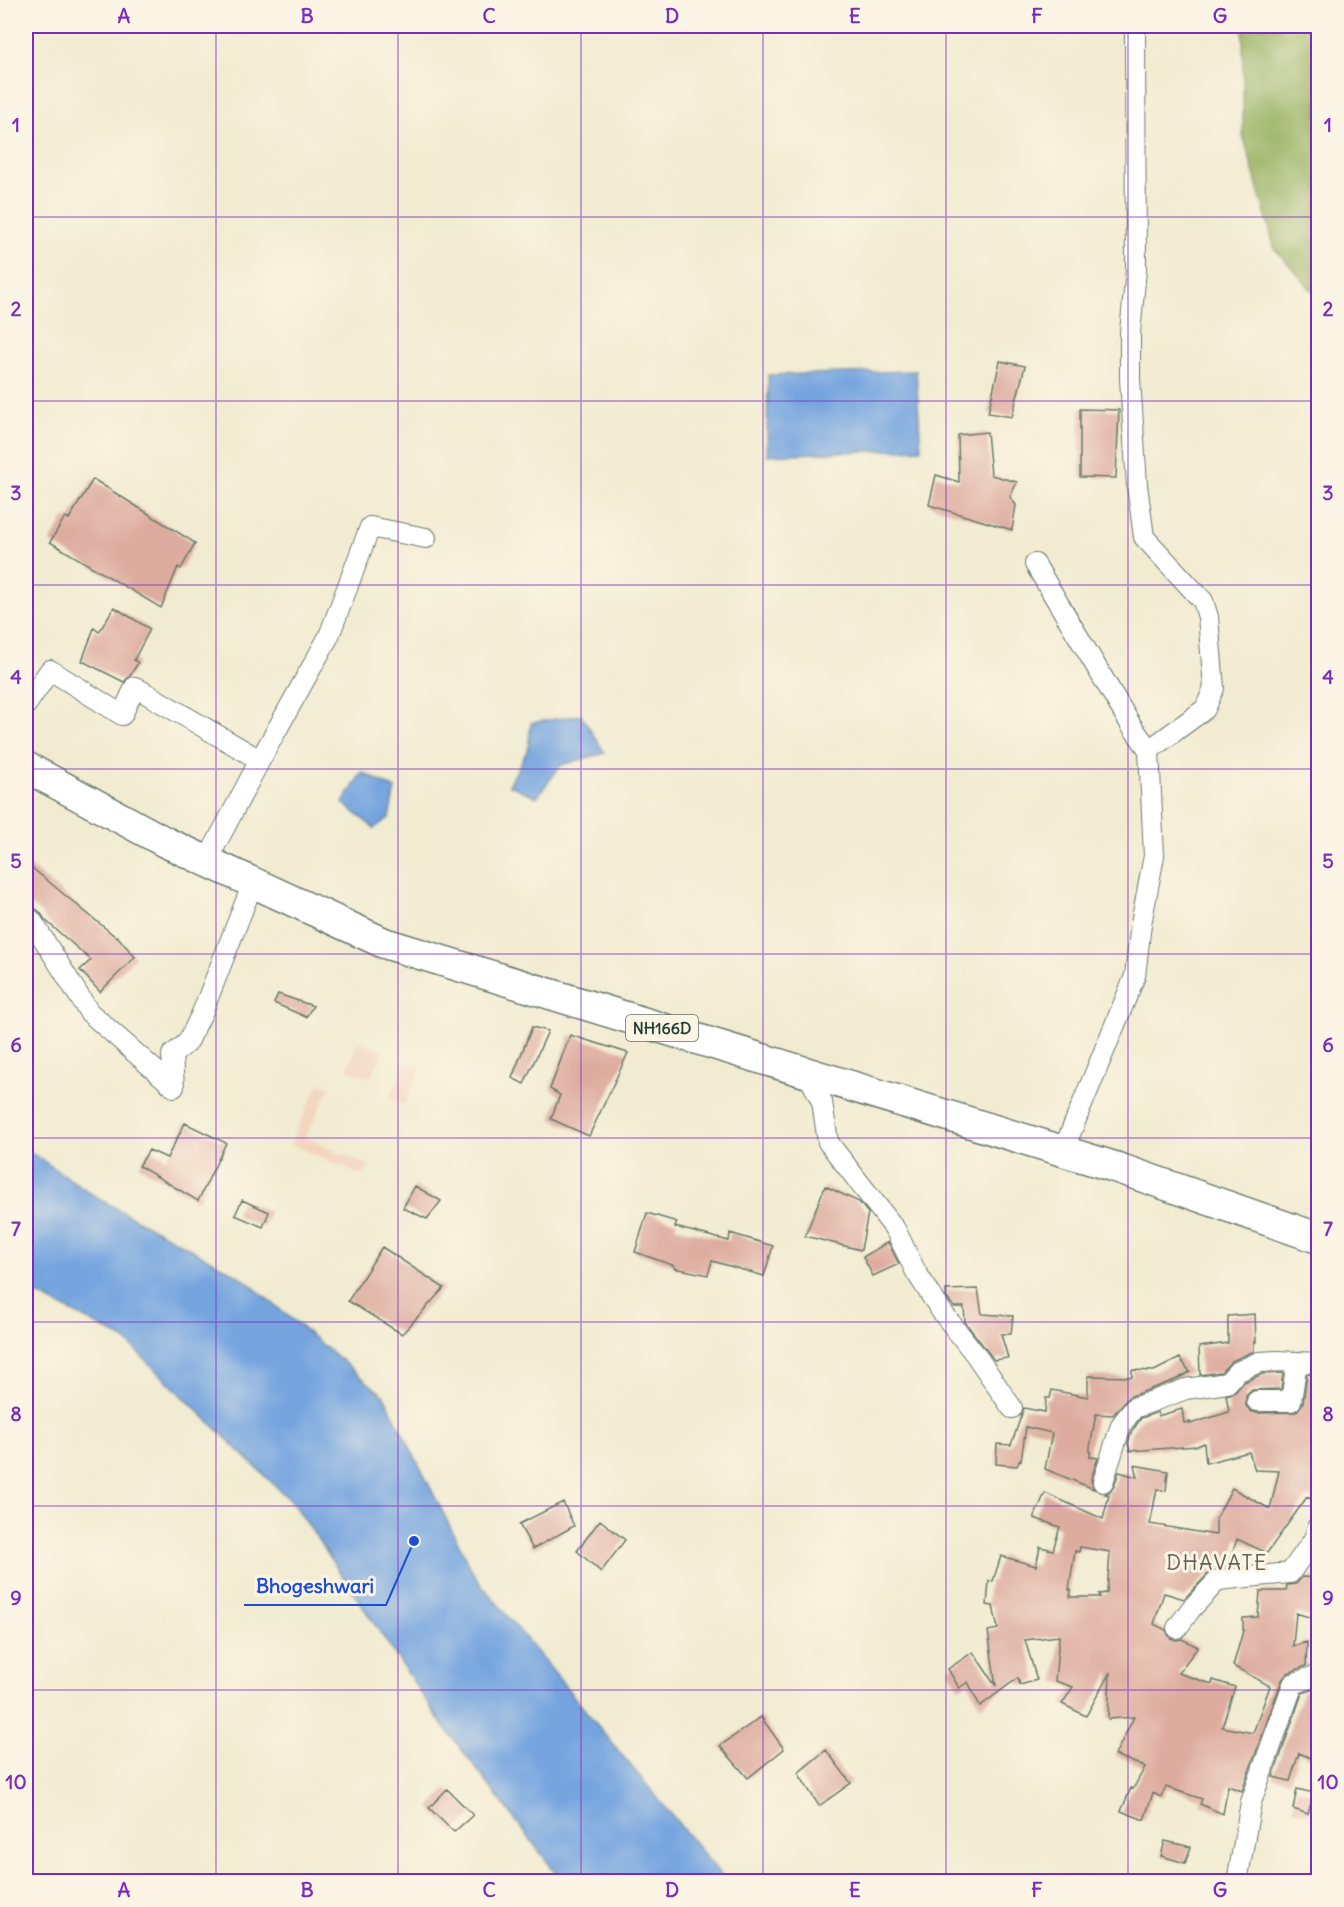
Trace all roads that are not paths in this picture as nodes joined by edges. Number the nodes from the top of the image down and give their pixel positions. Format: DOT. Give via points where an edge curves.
graph roads {
  1 [pos="1135,26"];
  2 [pos="426,538"];
  3 [pos="1035,564"];
  4 [pos="26,705"];
  5 [pos="1149,750"];
  6 [pos="260,760"];
  7 [pos="26,767"];
  8 [pos="207,861"];
  9 [pos="253,883"];
  10 [pos="26,916"];
  11 [pos="807,1072"];
  12 [pos="1063,1151"];
  13 [pos="1318,1238"];
  14 [pos="1297,1362"];
  15 [pos="1318,1363"];
  16 [pos="1257,1401"];
  17 [pos="1012,1408"];
  18 [pos="1103,1482"];
  19 [pos="1318,1526"];
  20 [pos="1177,1628"];
  21 [pos="1318,1675"];
  22 [pos="1237,1881"];
  1 -- 5 [label="street" via="1136,270 1130,379 1137,485 1144,537 1203,601 1214,688 1205,709"];
  2 -- 6 [label="street" via="370,527 328,636"];
  3 -- 5 [label="street"];
  4 -- 6 [label="street" via="50,670 122,715 135,687"];
  5 -- 12 [label="street" via="1154,856 1135,976"];
  6 -- 8 [label="street"];
  7 -- 8 [label="highway, NH166D"];
  8 -- 9 [label="highway, NH166D"];
  9 -- 10 [label="street" via="202,1014 188,1042 172,1055 174,1087 89,1012"];
  9 -- 11 [label="highway, NH166D" via="384,943"];
  11 -- 12 [label="highway, NH166D"];
  11 -- 17 [label="street" via="822,1102 828,1142 895,1229 942,1312"];
  12 -- 13 [label="highway, NH166D"];
  14 -- 15 [label="street"];
  14 -- 16 [label="street" via="1291,1401"];
  14 -- 18 [label="street" via="1259,1362 1237,1372 1227,1383 1186,1389 1134,1408 1121,1425"];
  19 -- 20 [label="street" via="1314,1539 1290,1573 1218,1580"];
  21 -- 22 [label="street" via="1293,1684 1251,1802"];
}
